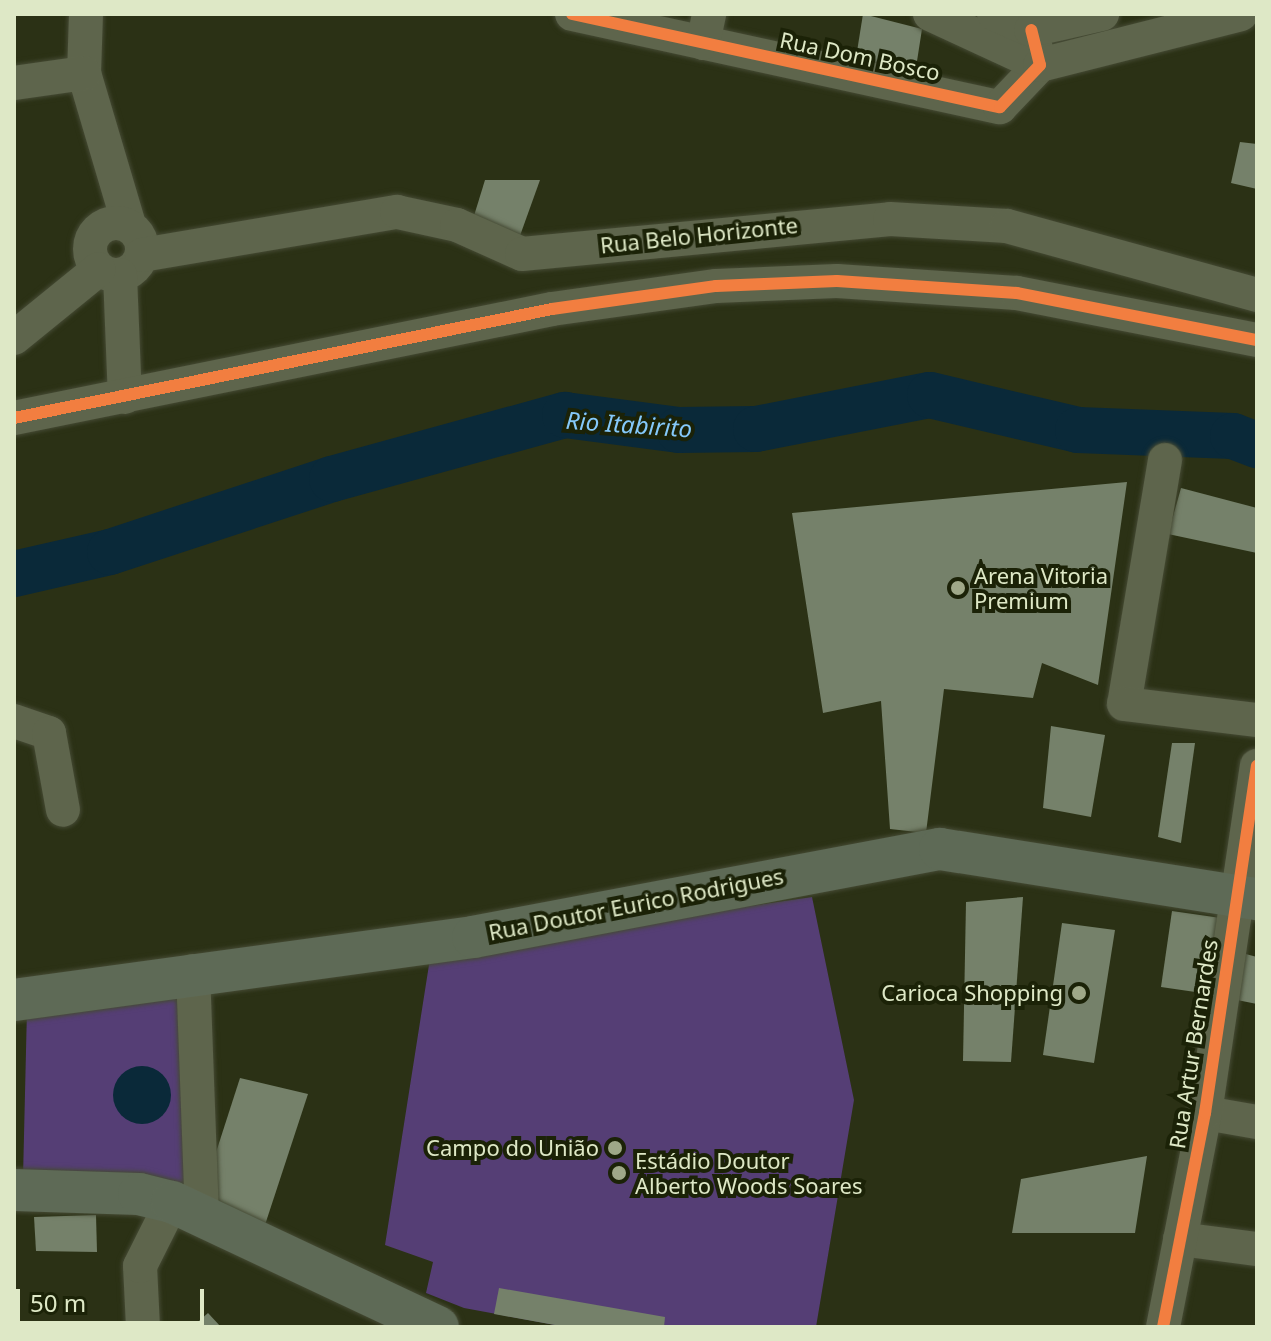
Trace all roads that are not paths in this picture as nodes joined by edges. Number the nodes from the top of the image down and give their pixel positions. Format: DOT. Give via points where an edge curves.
graph roads {
  1 [pos="86,14"];
  2 [pos="572,14"];
  3 [pos="930,14"];
  4 [pos="994,14"];
  5 [pos="1102,14"];
  6 [pos="1241,14"];
  7 [pos="706,28"];
  8 [pos="1031,30"];
  9 [pos="1040,65"];
  10 [pos="84,73"];
  11 [pos="14,83"];
  12 [pos="122,256"];
  13 [pos="1257,295"];
  14 [pos="14,338"];
  15 [pos="1257,340"];
  16 [pos="125,397"];
  17 [pos="14,418"];
  18 [pos="1165,460"];
  19 [pos="1257,720"];
  20 [pos="14,721"];
  21 [pos="1257,766"];
  22 [pos="63,810"];
  23 [pos="1247,897"];
  24 [pos="193,971"];
  25 [pos="14,1000"];
  26 [pos="1205,1113"];
  27 [pos="1257,1122"];
  28 [pos="14,1190"];
  29 [pos="187,1208"];
  30 [pos="1180,1239"];
  31 [pos="1257,1249"];
  32 [pos="143,1327"];
  33 [pos="438,1327"];
  34 [pos="1163,1327"];
  1 -- 10 [label="street"];
  2 -- 7 [label="street, Rua Dom Bosco"];
  3 -- 9 [label="street"];
  4 -- 8 [label="street"];
  5 -- 8 [label="street"];
  6 -- 9 [label="street"];
  7 -- 9 [label="street, Rua Dom Bosco" via="1000,107"];
  8 -- 9 [label="street"];
  10 -- 11 [label="street"];
  10 -- 12 [label="street"];
  12 -- 13 [label="street, Rua Belo Horizonte" via="397,212 457,225 522,254 890,219 1007,226"];
  12 -- 14 [label="street, Rua Belo Horizonte"];
  12 -- 16 [label="street"];
  15 -- 16 [label="street" via="1017,293 837,281 716,286 552,309"];
  16 -- 17 [label="street"];
  18 -- 19 [label="street" via="1124,704"];
  20 -- 22 [label="street" via="49,733"];
  21 -- 23 [label="street, Rua Artur Bernardes"];
  23 -- 24 [label="main road, Rua Doutor Eurico Rodrigues" via="940,849 473,937"];
  23 -- 26 [label="street, Rua Artur Bernardes"];
  24 -- 25 [label="main road, Rua Doutor Eurico Rodrigues"];
  24 -- 29 [label="street"];
  26 -- 27 [label="street"];
  26 -- 30 [label="street, Rua Artur Bernardes"];
  28 -- 29 [label="main road" via="139,1194"];
  29 -- 32 [label="street" via="140,1266"];
  29 -- 33 [label="main road"];
  30 -- 31 [label="street"];
  30 -- 34 [label="street, Rua Artur Bernardes"];
}
